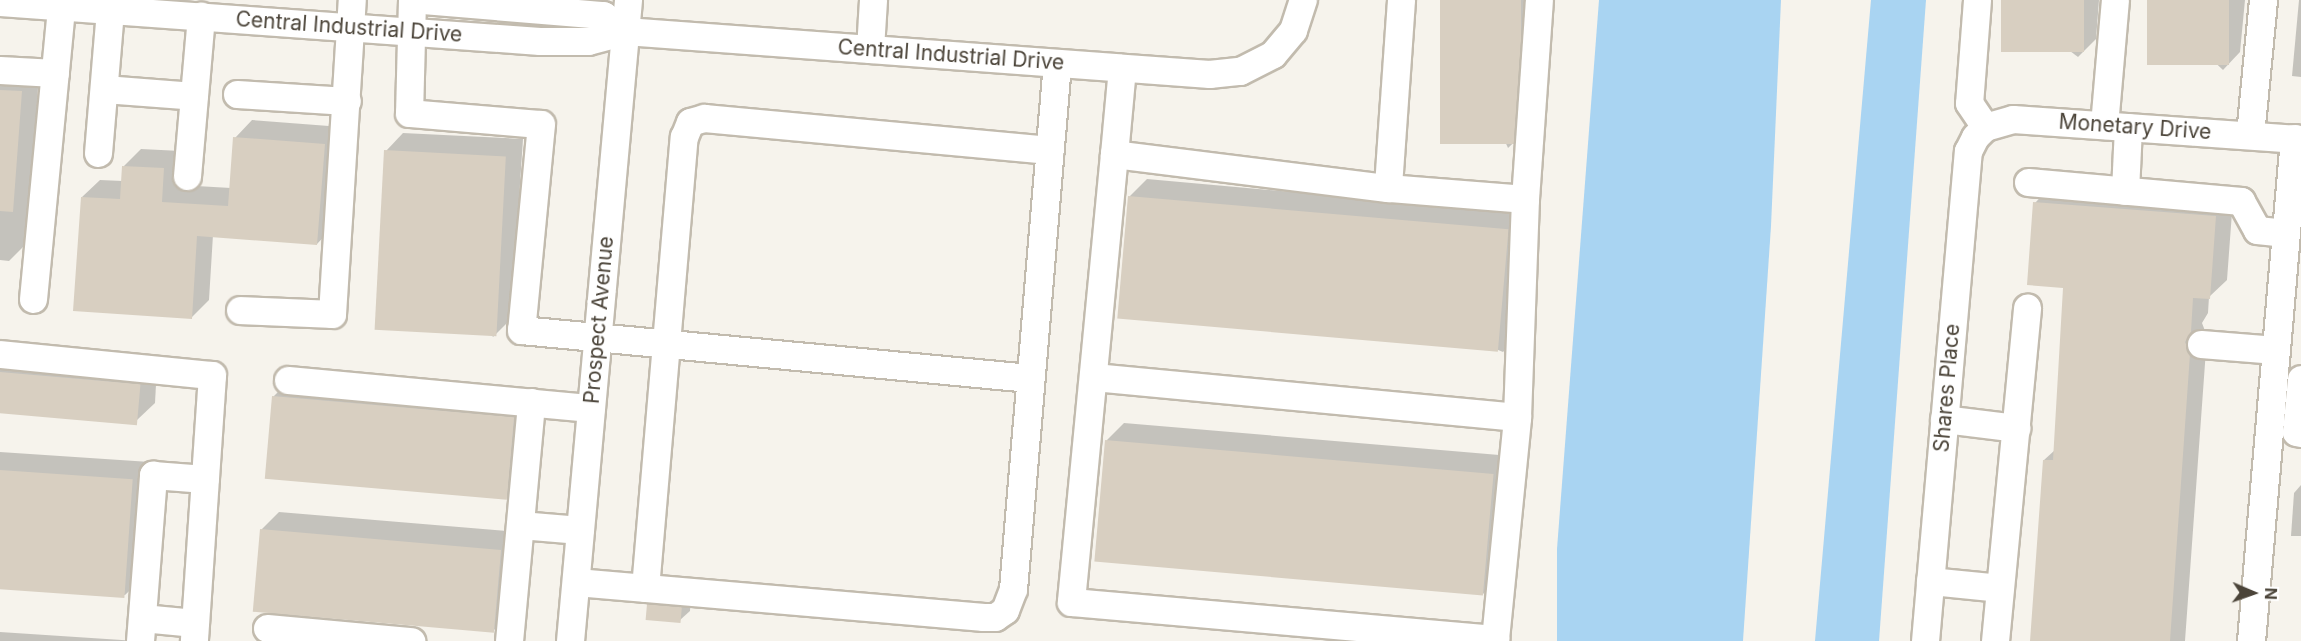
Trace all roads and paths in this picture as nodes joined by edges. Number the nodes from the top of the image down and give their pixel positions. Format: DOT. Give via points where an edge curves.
graph roads {
  1 [pos="352,0"];
  2 [pos="412,0"];
  3 [pos="628,0"];
  4 [pos="873,0"];
  5 [pos="1303,0"];
  6 [pos="1401,0"];
  7 [pos="1539,0"];
  8 [pos="1977,0"];
  9 [pos="2115,0"];
  10 [pos="2263,0"];
  11 [pos="437,1"];
  12 [pos="0,2"];
  13 [pos="62,3"];
  14 [pos="110,10"];
  15 [pos="201,16"];
  16 [pos="351,27"];
  17 [pos="411,31"];
  18 [pos="625,31"];
  19 [pos="870,49"];
  20 [pos="1057,63"];
  21 [pos="1122,68"];
  22 [pos="0,70"];
  23 [pos="55,73"];
  24 [pos="104,89"];
  25 [pos="237,94"];
  26 [pos="194,96"];
  27 [pos="347,100"];
  28 [pos="2116,126"];
  29 [pos="1980,132"];
  30 [pos="2250,135"];
  31 [pos="2298,138"];
  32 [pos="1050,150"];
  33 [pos="98,153"];
  34 [pos="1114,154"];
  35 [pos="187,176"];
  36 [pos="2028,182"];
  37 [pos="1388,188"];
  38 [pos="2125,191"];
  39 [pos="1525,199"];
  40 [pos="2286,233"];
  41 [pos="33,298"];
  42 [pos="2027,308"];
  43 [pos="240,310"];
  44 [pos="597,337"];
  45 [pos="2200,344"];
  46 [pos="667,346"];
  47 [pos="2276,350"];
  48 [pos="0,354"];
  49 [pos="1094,377"];
  50 [pos="1030,378"];
  51 [pos="2301,379"];
  52 [pos="288,380"];
  53 [pos="531,402"];
  54 [pos="591,408"];
  55 [pos="1516,417"];
  56 [pos="1944,419"];
  57 [pos="2016,428"];
  58 [pos="2301,433"];
  59 [pos="205,479"];
  60 [pos="520,525"];
  61 [pos="580,530"];
  62 [pos="1930,581"];
  63 [pos="576,582"];
  64 [pos="645,588"];
  65 [pos="2000,588"];
  66 [pos="267,628"];
  67 [pos="141,630"];
  68 [pos="195,632"];
  69 [pos="411,641"];
  70 [pos="509,641"];
  71 [pos="570,641"];
  72 [pos="1925,641"];
  73 [pos="1995,641"];
  74 [pos="2251,641"];
  1 -- 16 [label="street"];
  2 -- 17 [label="street"];
  3 -- 18 [label="street, Prospect Avenue"];
  4 -- 19 [label="street"];
  5 -- 21 [label="street, Central Industrial Drive" via="1293,30 1273,54 1255,66 1225,74"];
  6 -- 37 [label="street"];
  7 -- 39 [label="street"];
  8 -- 29 [label="street" via="1969,103"];
  9 -- 28 [label="street"];
  10 -- 30 [label="street"];
  11 -- 18 [label="street, Central Industrial Drive" via="603,15"];
  12 -- 13 [label="street, Central Industrial Drive"];
  13 -- 14 [label="street, Central Industrial Drive"];
  13 -- 23 [label="street"];
  14 -- 15 [label="street, Central Industrial Drive"];
  14 -- 24 [label="street"];
  15 -- 16 [label="street, Central Industrial Drive"];
  15 -- 26 [label="street"];
  16 -- 17 [label="street, Central Industrial Drive"];
  16 -- 27 [label="street"];
  17 -- 18 [label="street, Central Industrial Drive" via="588,41"];
  17 -- 44 [label="street" via="409,113 541,124 521,330"];
  18 -- 19 [label="street, Central Industrial Drive"];
  18 -- 44 [label="street, Prospect Avenue"];
  19 -- 20 [label="street, Central Industrial Drive"];
  20 -- 21 [label="street, Central Industrial Drive"];
  20 -- 32 [label="street"];
  21 -- 34 [label="street"];
  22 -- 23 [label="street"];
  23 -- 41 [label="street"];
  24 -- 26 [label="street"];
  24 -- 33 [label="street"];
  25 -- 27 [label="street"];
  26 -- 35 [label="street"];
  27 -- 43 [label="street" via="332,314"];
  28 -- 29 [label="street, Monetary Drive" via="2013,119"];
  28 -- 30 [label="street, Monetary Drive"];
  28 -- 38 [label="street"];
  29 -- 56 [label="street, Shares Place" via="1968,151"];
  30 -- 31 [label="street, Monetary Drive"];
  31 -- 40 [label="street"];
  32 -- 46 [label="street" via="697,119 686,128 684,137"];
  32 -- 50 [label="street"];
  34 -- 37 [label="street"];
  34 -- 49 [label="street"];
  36 -- 38 [label="street"];
  37 -- 39 [label="street"];
  38 -- 40 [label="street" via="2241,201 2258,230"];
  39 -- 55 [label="street"];
  40 -- 47 [label="street"];
  42 -- 57 [label="street"];
  44 -- 46 [label="street"];
  44 -- 54 [label="street, Prospect Avenue"];
  45 -- 47 [label="street"];
  46 -- 50 [label="street"];
  46 -- 64 [label="street"];
  47 -- 74 [label="street"];
  48 -- 59 [label="street" via="212,375"];
  49 -- 55 [label="street"];
  49 -- 55 [label="street" via="1071,602 1495,639"];
  50 -- 64 [label="street" via="1013,589 1010,603 1001,614 983,617"];
  51 -- 58 [label="street" via="2296,432"];
  52 -- 53 [label="street"];
  53 -- 54 [label="street"];
  53 -- 60 [label="street"];
  54 -- 61 [label="street, Prospect Avenue"];
  56 -- 57 [label="street"];
  56 -- 62 [label="street, Shares Place"];
  57 -- 65 [label="street"];
  59 -- 67 [label="street" via="153,475"];
  59 -- 68 [label="street"];
  60 -- 61 [label="street"];
  60 -- 70 [label="street"];
  61 -- 63 [label="street, Prospect Avenue"];
  62 -- 65 [label="street"];
  62 -- 72 [label="street, Shares Place"];
  63 -- 64 [label="street"];
  63 -- 71 [label="street, Prospect Avenue"];
  65 -- 73 [label="street"];
  66 -- 69 [label="street"];
  67 -- 68 [label="street"];
}
